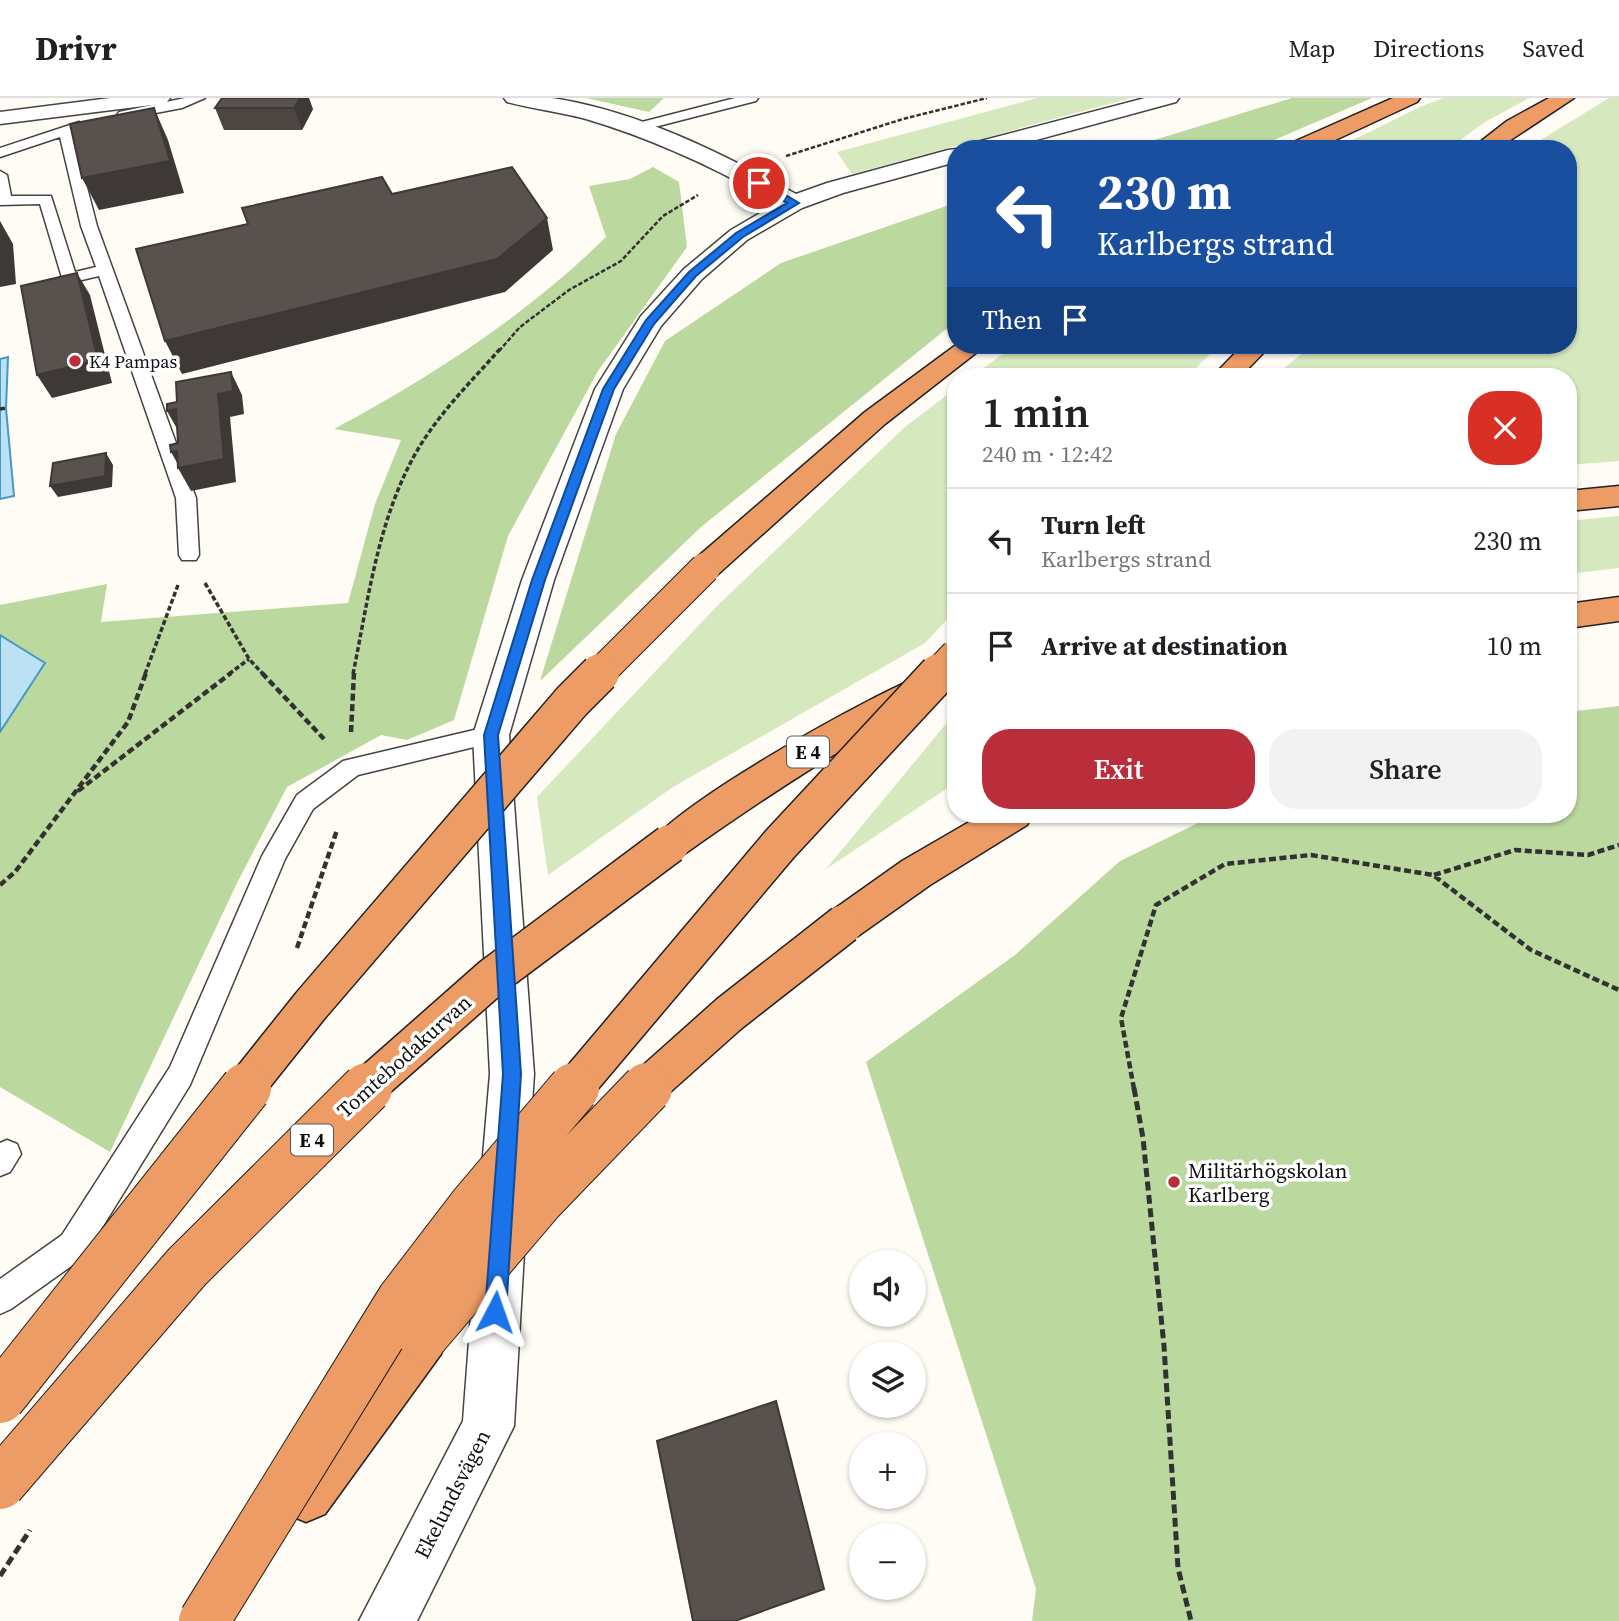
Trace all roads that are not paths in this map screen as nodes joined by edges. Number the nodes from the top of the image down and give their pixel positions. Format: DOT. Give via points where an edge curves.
graph roads {
  1 [pos="160,98"];
  2 [pos="198,98"];
  3 [pos="514,98"];
  4 [pos="751,98"];
  5 [pos="1169,98"];
  6 [pos="1410,98"];
  7 [pos="1564,98"];
  8 [pos="0,118"];
  9 [pos="639,127"];
  10 [pos="65,130"];
  11 [pos="1011,140"];
  12 [pos="1317,140"];
  13 [pos="1494,140"];
  14 [pos="0,153"];
  15 [pos="947,157"];
  16 [pos="0,176"];
  17 [pos="2,201"];
  18 [pos="794,203"];
  19 [pos="105,270"];
  20 [pos="961,354"];
  21 [pos="1249,354"];
  22 [pos="1234,368"];
  23 [pos="1619,496"];
  24 [pos="1577,500"];
  25 [pos="189,555"];
  26 [pos="1619,609"];
  27 [pos="1577,615"];
  28 [pos="947,664"];
  29 [pos="947,678"];
  30 [pos="491,735"];
  31 [pos="999,823"];
  32 [pos="0,1298"];
  33 [pos="0,1398"];
  34 [pos="0,1484"];
  35 [pos="204,1621"];
  36 [pos="214,1621"];
  37 [pos="387,1621"];
  1 -- 8 [label="street"];
  2 -- 10 [label="lane"];
  3 -- 9 [label="street"];
  4 -- 9 [label="lane"];
  5 -- 11 [label="street"];
  6 -- 12 [label="highway"];
  7 -- 13 [label="highway"];
  9 -- 18 [label="street" via="741,173"];
  10 -- 14 [label="lane"];
  10 -- 19 [label="lane"];
  15 -- 18 [label="street, Ekelundsvägen" via="852,182"];
  16 -- 17 [label="lane"];
  17 -- 19 [label="lane" via="47,199 69,278"];
  18 -- 30 [label="street, Ekelundsvägen" via="739,235 693,274 650,322 609,389 538,580"];
  19 -- 25 [label="lane" via="187,498"];
  20 -- 33 [label="highway, bridge" via="875,418 705,568 572,701 311,1005"];
  21 -- 22 [label="highway"];
  23 -- 24 [label="highway"];
  26 -- 27 [label="highway"];
  28 -- 35 [label="highway, bridge" via="780,844 466,1216 402,1300"];
  29 -- 34 [label="highway, Tomtebodakurvan / E 4, bridge" via="883,708 769,775 492,977 343,1109 187,1267"];
  30 -- 32 [label="lane" via="351,767 305,802 274,856 180,1076 73,1246"];
  30 -- 37 [label="street, Ekelundsvägen" via="512,1074 488,1426"];
  31 -- 36 [label="highway, bridge" via="844,924 738,1006 663,1072 504,1236 423,1336"];
}
